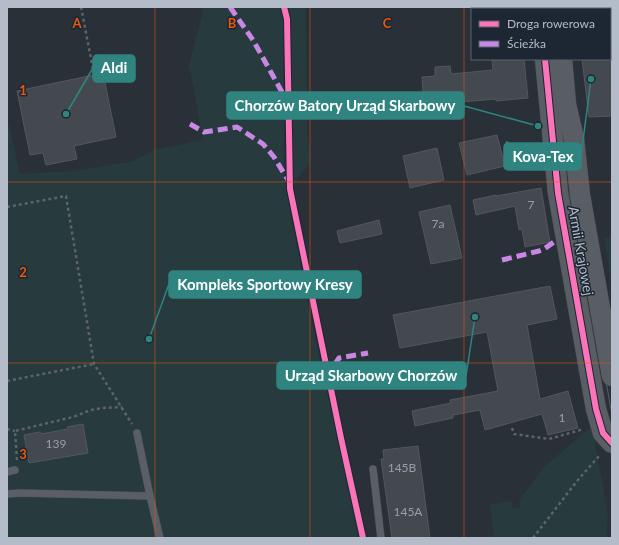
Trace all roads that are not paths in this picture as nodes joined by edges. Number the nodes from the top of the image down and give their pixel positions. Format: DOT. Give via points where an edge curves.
graph roads {
  1 [pos="545,60"];
  2 [pos="562,60"];
  3 [pos="576,162"];
  4 [pos="555,168"];
  5 [pos="579,189"];
  6 [pos="558,193"];
  7 [pos="590,252"];
  8 [pos="569,256"];
  9 [pos="612,376"];
  10 [pos="137,433"];
  11 [pos="602,437"];
  12 [pos="373,469"];
  13 [pos="15,470"];
  14 [pos="7,472"];
  15 [pos="7,494"];
  16 [pos="150,496"];
  17 [pos="160,538"];
  18 [pos="381,538"];
  1 -- 4 [label="street, Armii Krajowej"];
  2 -- 3 [label="street, Armii Krajowej" via="566,104"];
  3 -- 4 [label="street"];
  3 -- 5 [label="street, Armii Krajowej"];
  4 -- 6 [label="street, Armii Krajowej"];
  5 -- 6 [label="street"];
  5 -- 7 [label="street, Armii Krajowej"];
  6 -- 8 [label="street, Armii Krajowej"];
  7 -- 8 [label="street"];
  7 -- 9 [label="street, Armii Krajowej"];
  8 -- 11 [label="street, Armii Krajowej"];
  10 -- 16 [label="lane"];
  12 -- 18 [label="lane"];
  13 -- 14 [label="lane"];
  15 -- 16 [label="lane"];
  16 -- 17 [label="lane"];
}
